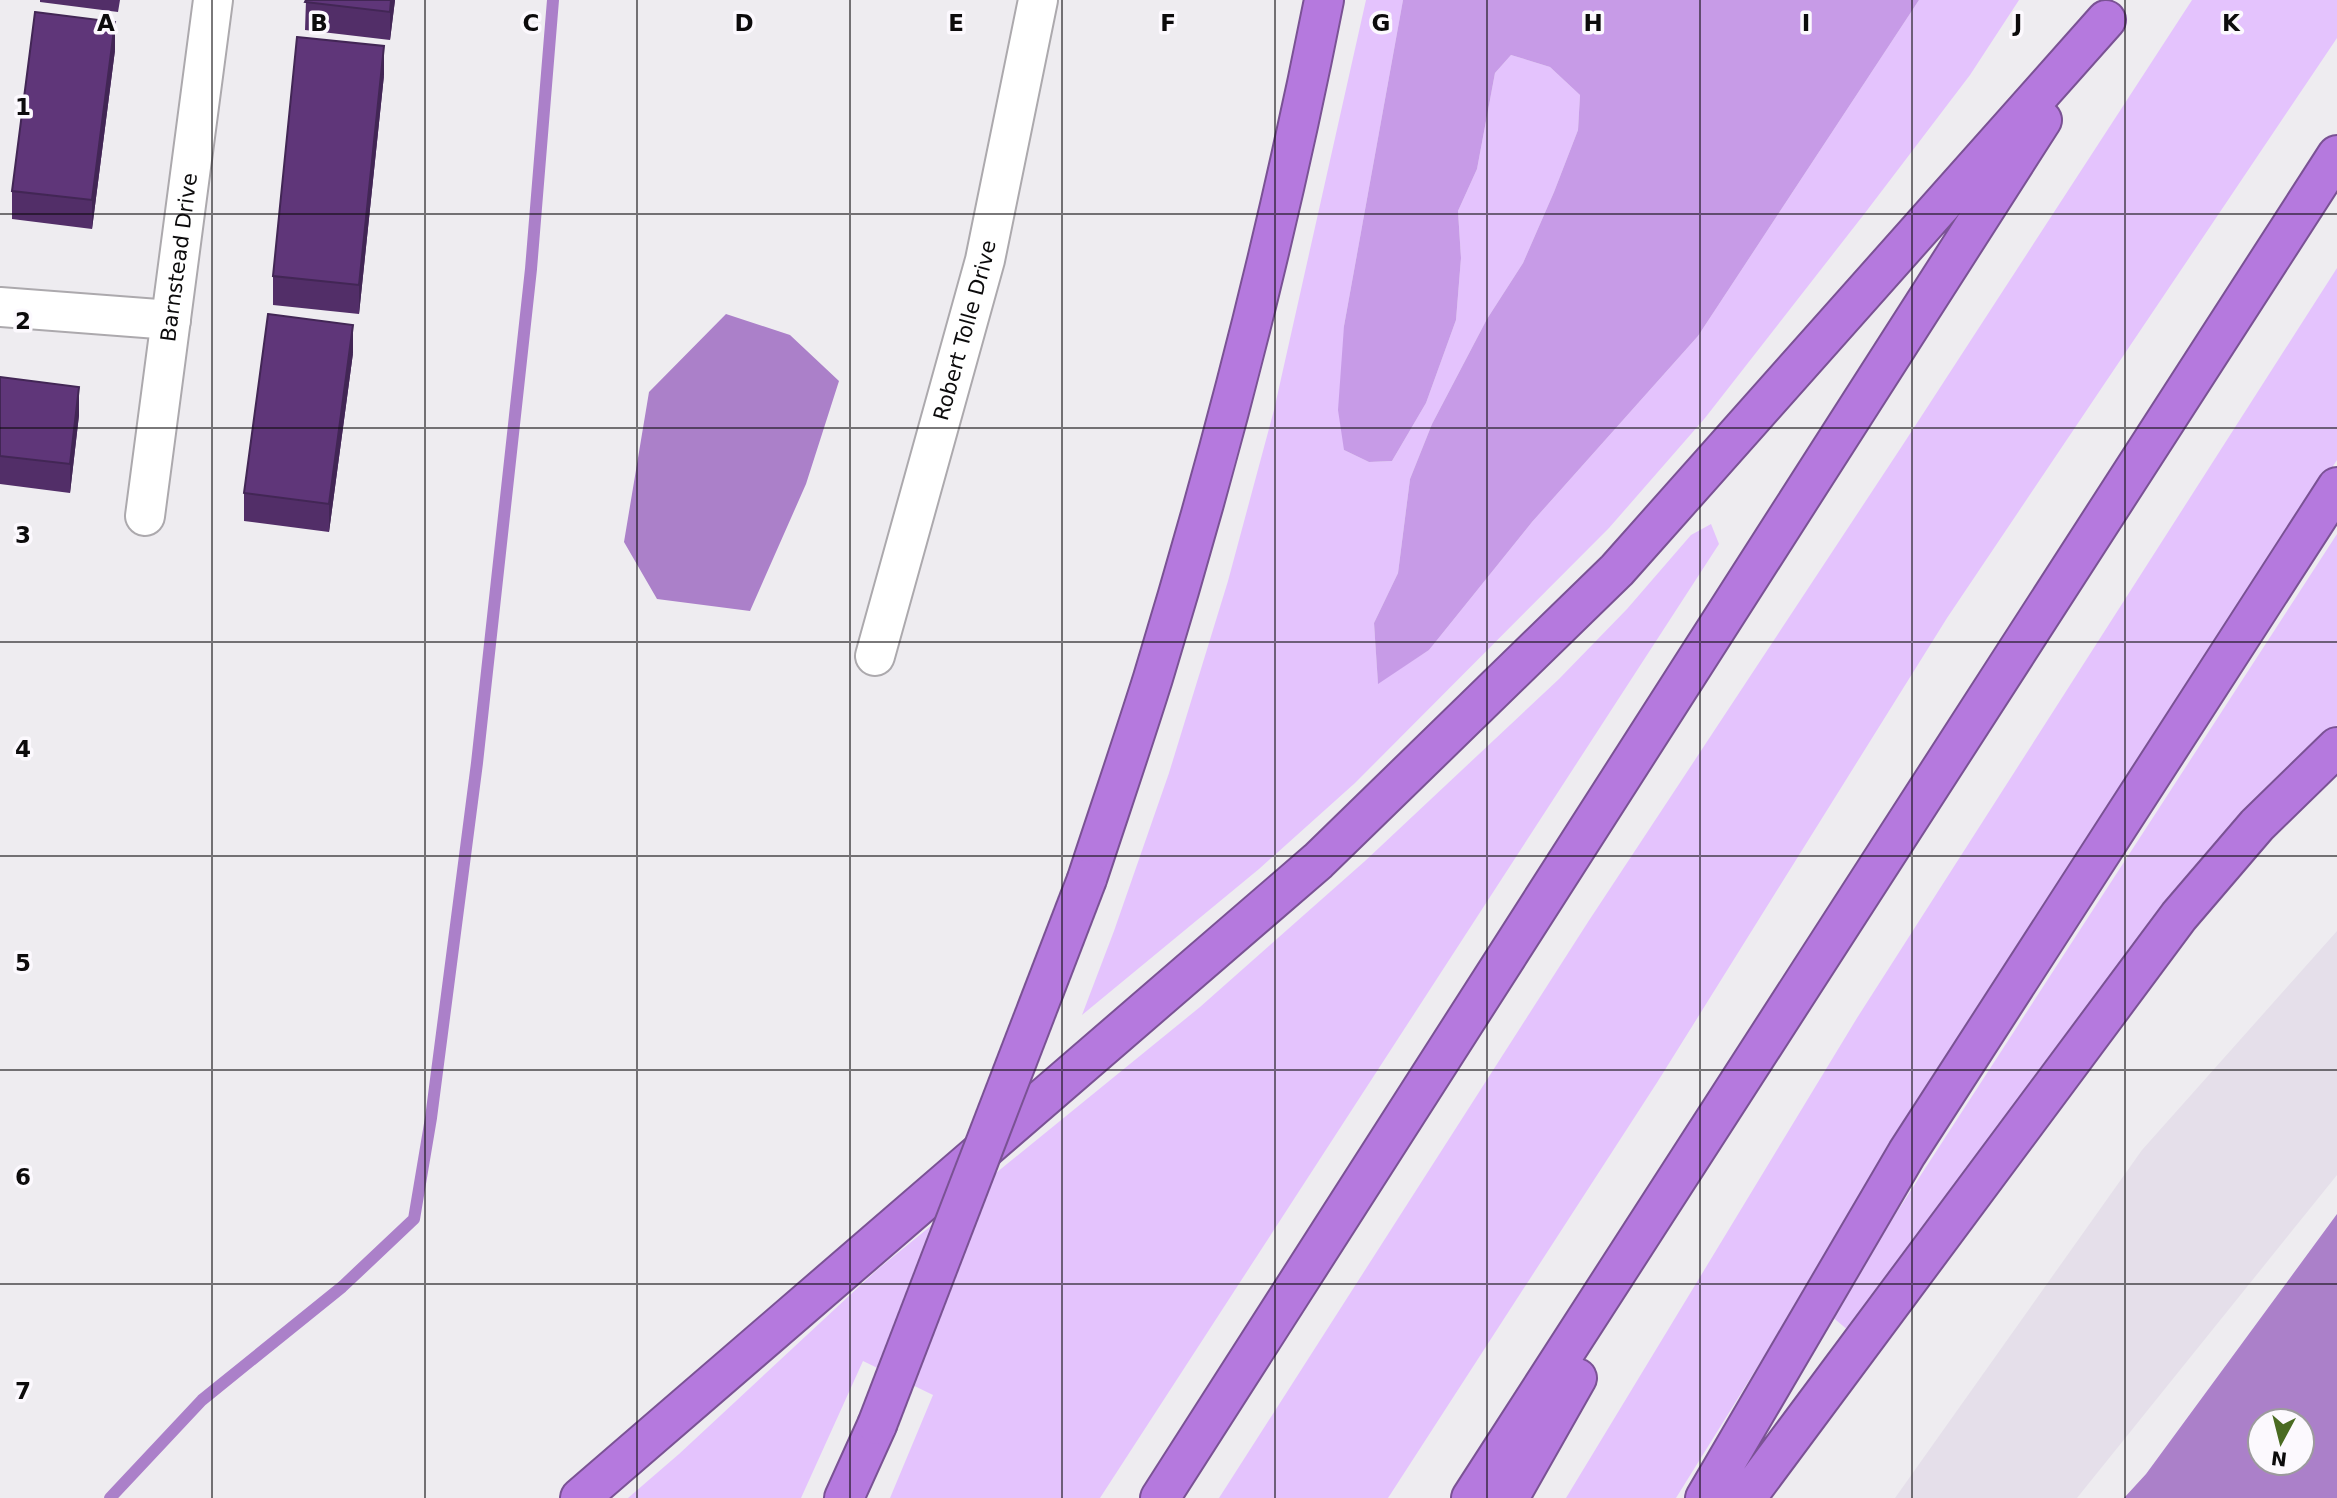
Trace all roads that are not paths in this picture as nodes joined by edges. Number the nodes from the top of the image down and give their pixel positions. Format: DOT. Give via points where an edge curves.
graph roads {
  1 [pos="214,0"];
  2 [pos="1038,0"];
  3 [pos="1324,0"];
  4 [pos="2112,10"];
  5 [pos="2337,155"];
  6 [pos="0,306"];
  7 [pos="171,320"];
  8 [pos="2337,487"];
  9 [pos="145,516"];
  10 [pos="876,656"];
  11 [pos="2337,747"];
  12 [pos="1760,1051"];
  13 [pos="580,1498"];
  14 [pos="844,1498"];
  15 [pos="1160,1498"];
  16 [pos="1471,1498"];
  17 [pos="1509,1498"];
  18 [pos="1705,1498"];
  19 [pos="1746,1498"];
  1 -- 7 [label="street, Barnstead Drive"];
  2 -- 10 [label="street, Robert Tolle Drive" via="985,260"];
  3 -- 14 [label="highway, bridge" via="1265,266 1153,678 1087,879 877,1425"];
  4 -- 13 [label="highway" via="1617,570 1328,851"];
  4 -- 15 [label="highway"];
  5 -- 12 [label="highway"];
  6 -- 7 [label="street"];
  7 -- 9 [label="street, Barnstead Drive"];
  8 -- 18 [label="highway" via="1907,1153"];
  11 -- 19 [label="highway" via="2257,825 2179,916"];
  12 -- 16 [label="highway"];
  12 -- 17 [label="highway"];
}
